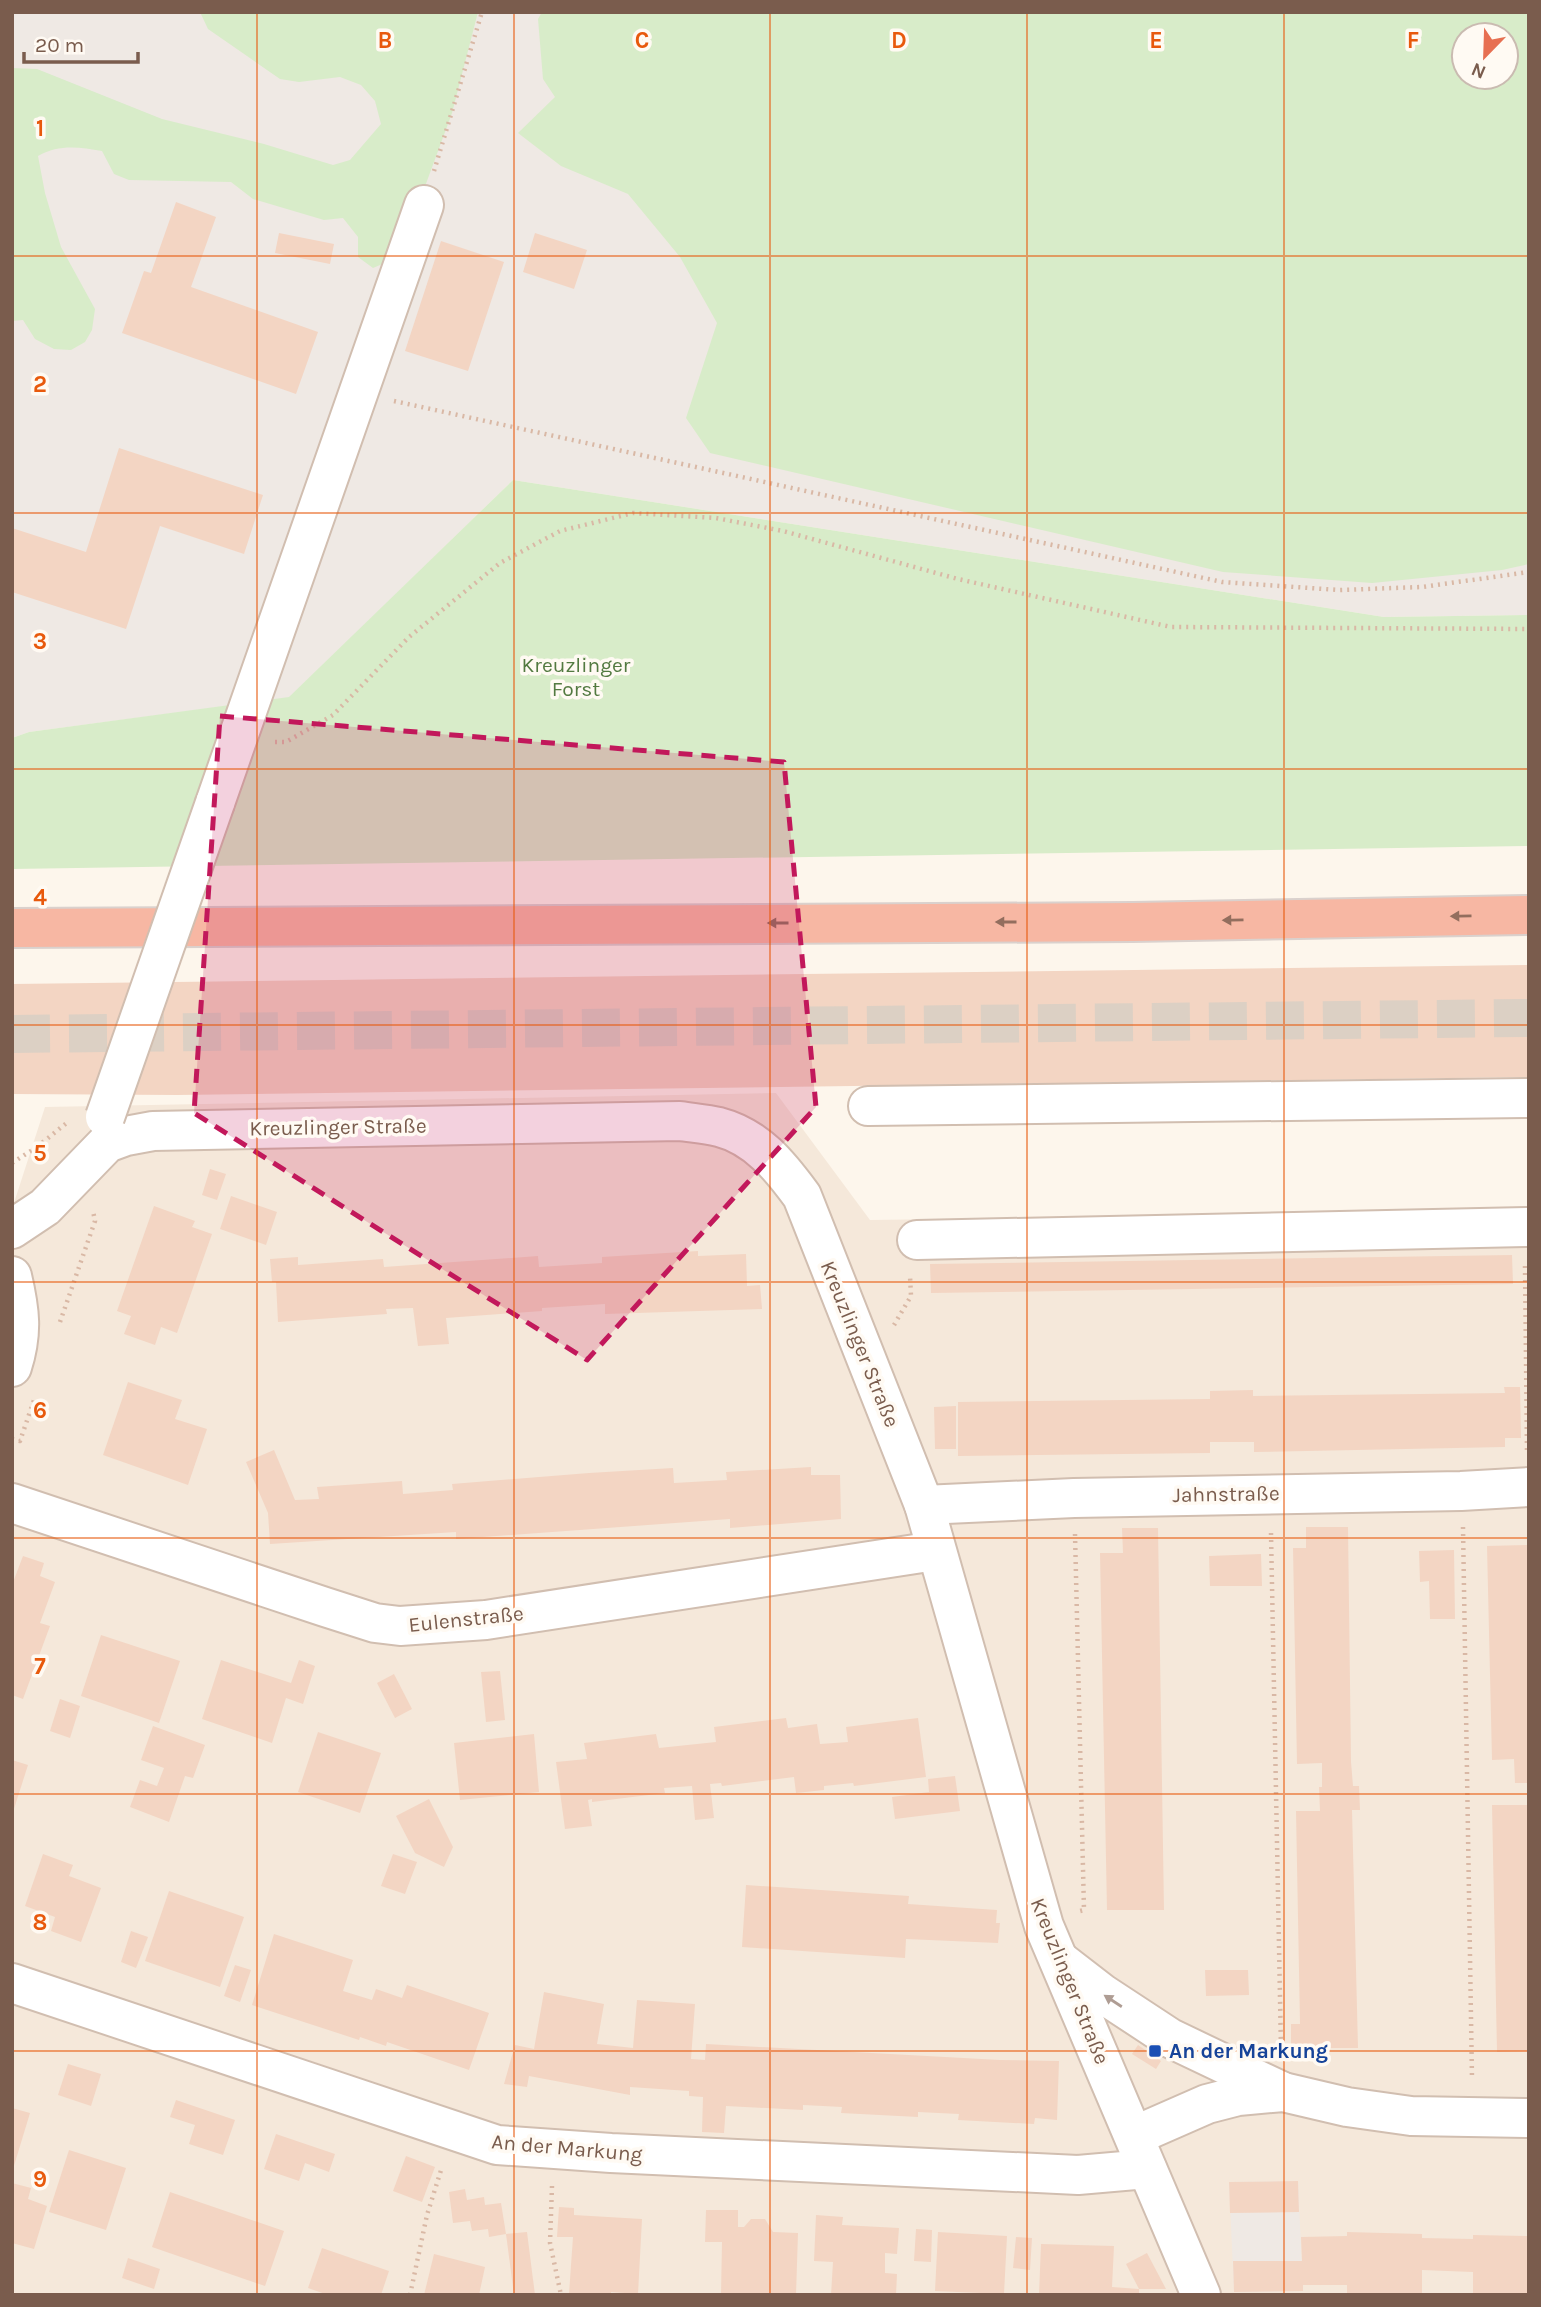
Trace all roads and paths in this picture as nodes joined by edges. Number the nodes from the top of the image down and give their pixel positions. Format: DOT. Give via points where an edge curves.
graph roads {
  1 [pos="482,12"];
  2 [pos="424,205"];
  3 [pos="359,394"];
  4 [pos="1529,572"];
  5 [pos="1529,629"];
  6 [pos="237,739"];
  7 [pos="1529,915"];
  8 [pos="12,928"];
  9 [pos="1529,1098"];
  10 [pos="868,1106"];
  11 [pos="106,1130"];
  12 [pos="1527,1227"];
  13 [pos="12,1229"];
  14 [pos="917,1240"];
  15 [pos="12,1276"];
  16 [pos="859,1340"];
  17 [pos="12,1367"];
  18 [pos="1529,1488"];
  19 [pos="1461,1491"];
  20 [pos="1270,1493"];
  21 [pos="1074,1498"];
  22 [pos="12,1503"];
  23 [pos="924,1505"];
  24 [pos="935,1551"];
  25 [pos="1051,1943"];
  26 [pos="12,1983"];
  27 [pos="1283,2092"];
  28 [pos="1471,2118"];
  29 [pos="1529,2118"];
  30 [pos="453,2131"];
  31 [pos="554,2150"];
  32 [pos="1140,2153"];
  33 [pos="410,2295"];
  34 [pos="561,2295"];
  35 [pos="1201,2295"];
  1 -- 2 [label="path"];
  2 -- 3 [label="street"];
  3 -- 4 [label="path" via="1222,582 1339,590 1422,587"];
  3 -- 6 [label="street"];
  5 -- 6 [label="path" via="1171,627 958,579 783,531 716,518 633,513 560,531 500,564 409,638 333,715 286,742"];
  6 -- 11 [label="street, bridge"];
  7 -- 8 [label="highway, one-way" via="1133,922"];
  9 -- 10 [label="street"];
  11 -- 13 [label="street, Kreuzlinger Straße" via="45,1207"];
  11 -- 16 [label="street, Kreuzlinger Straße" via="126,1136 153,1130 680,1121 720,1127 752,1141 779,1165 802,1196"];
  12 -- 14 [label="street"];
  12 -- 18 [label="path"];
  14 -- 16 [label="path" via="906,1241 911,1296 892,1328"];
  15 -- 17 [label="street" via="20,1342"];
  16 -- 23 [label="street, Kreuzlinger Straße"];
  18 -- 19 [label="street, Jahnstraße"];
  19 -- 20 [label="street, Jahnstraße"];
  19 -- 28 [label="path"];
  20 -- 21 [label="street, Jahnstraße"];
  20 -- 27 [label="path"];
  21 -- 23 [label="street, Jahnstraße"];
  21 -- 25 [label="path" via="1084,1910"];
  22 -- 24 [label="street, Eulenstraße" via="335,1611 400,1626 486,1620"];
  23 -- 24 [label="street, Kreuzlinger Straße"];
  24 -- 25 [label="street, Kreuzlinger Straße"];
  27 -- 25 [label="street, one-way" via="1170,2038 1103,1994"];
  25 -- 32 [label="street, Kreuzlinger Straße"];
  26 -- 30 [label="street, An der Markung"];
  27 -- 28 [label="street" via="1410,2116"];
  27 -- 32 [label="street, An der Markung" via="1207,2104"];
  28 -- 29 [label="street"];
  30 -- 31 [label="street, An der Markung" via="497,2145"];
  30 -- 33 [label="path" via="427,2215"];
  31 -- 32 [label="street, An der Markung" via="1078,2175"];
  31 -- 34 [label="path" via="550,2243"];
  32 -- 35 [label="street, Kreuzlinger Straße"];
}
